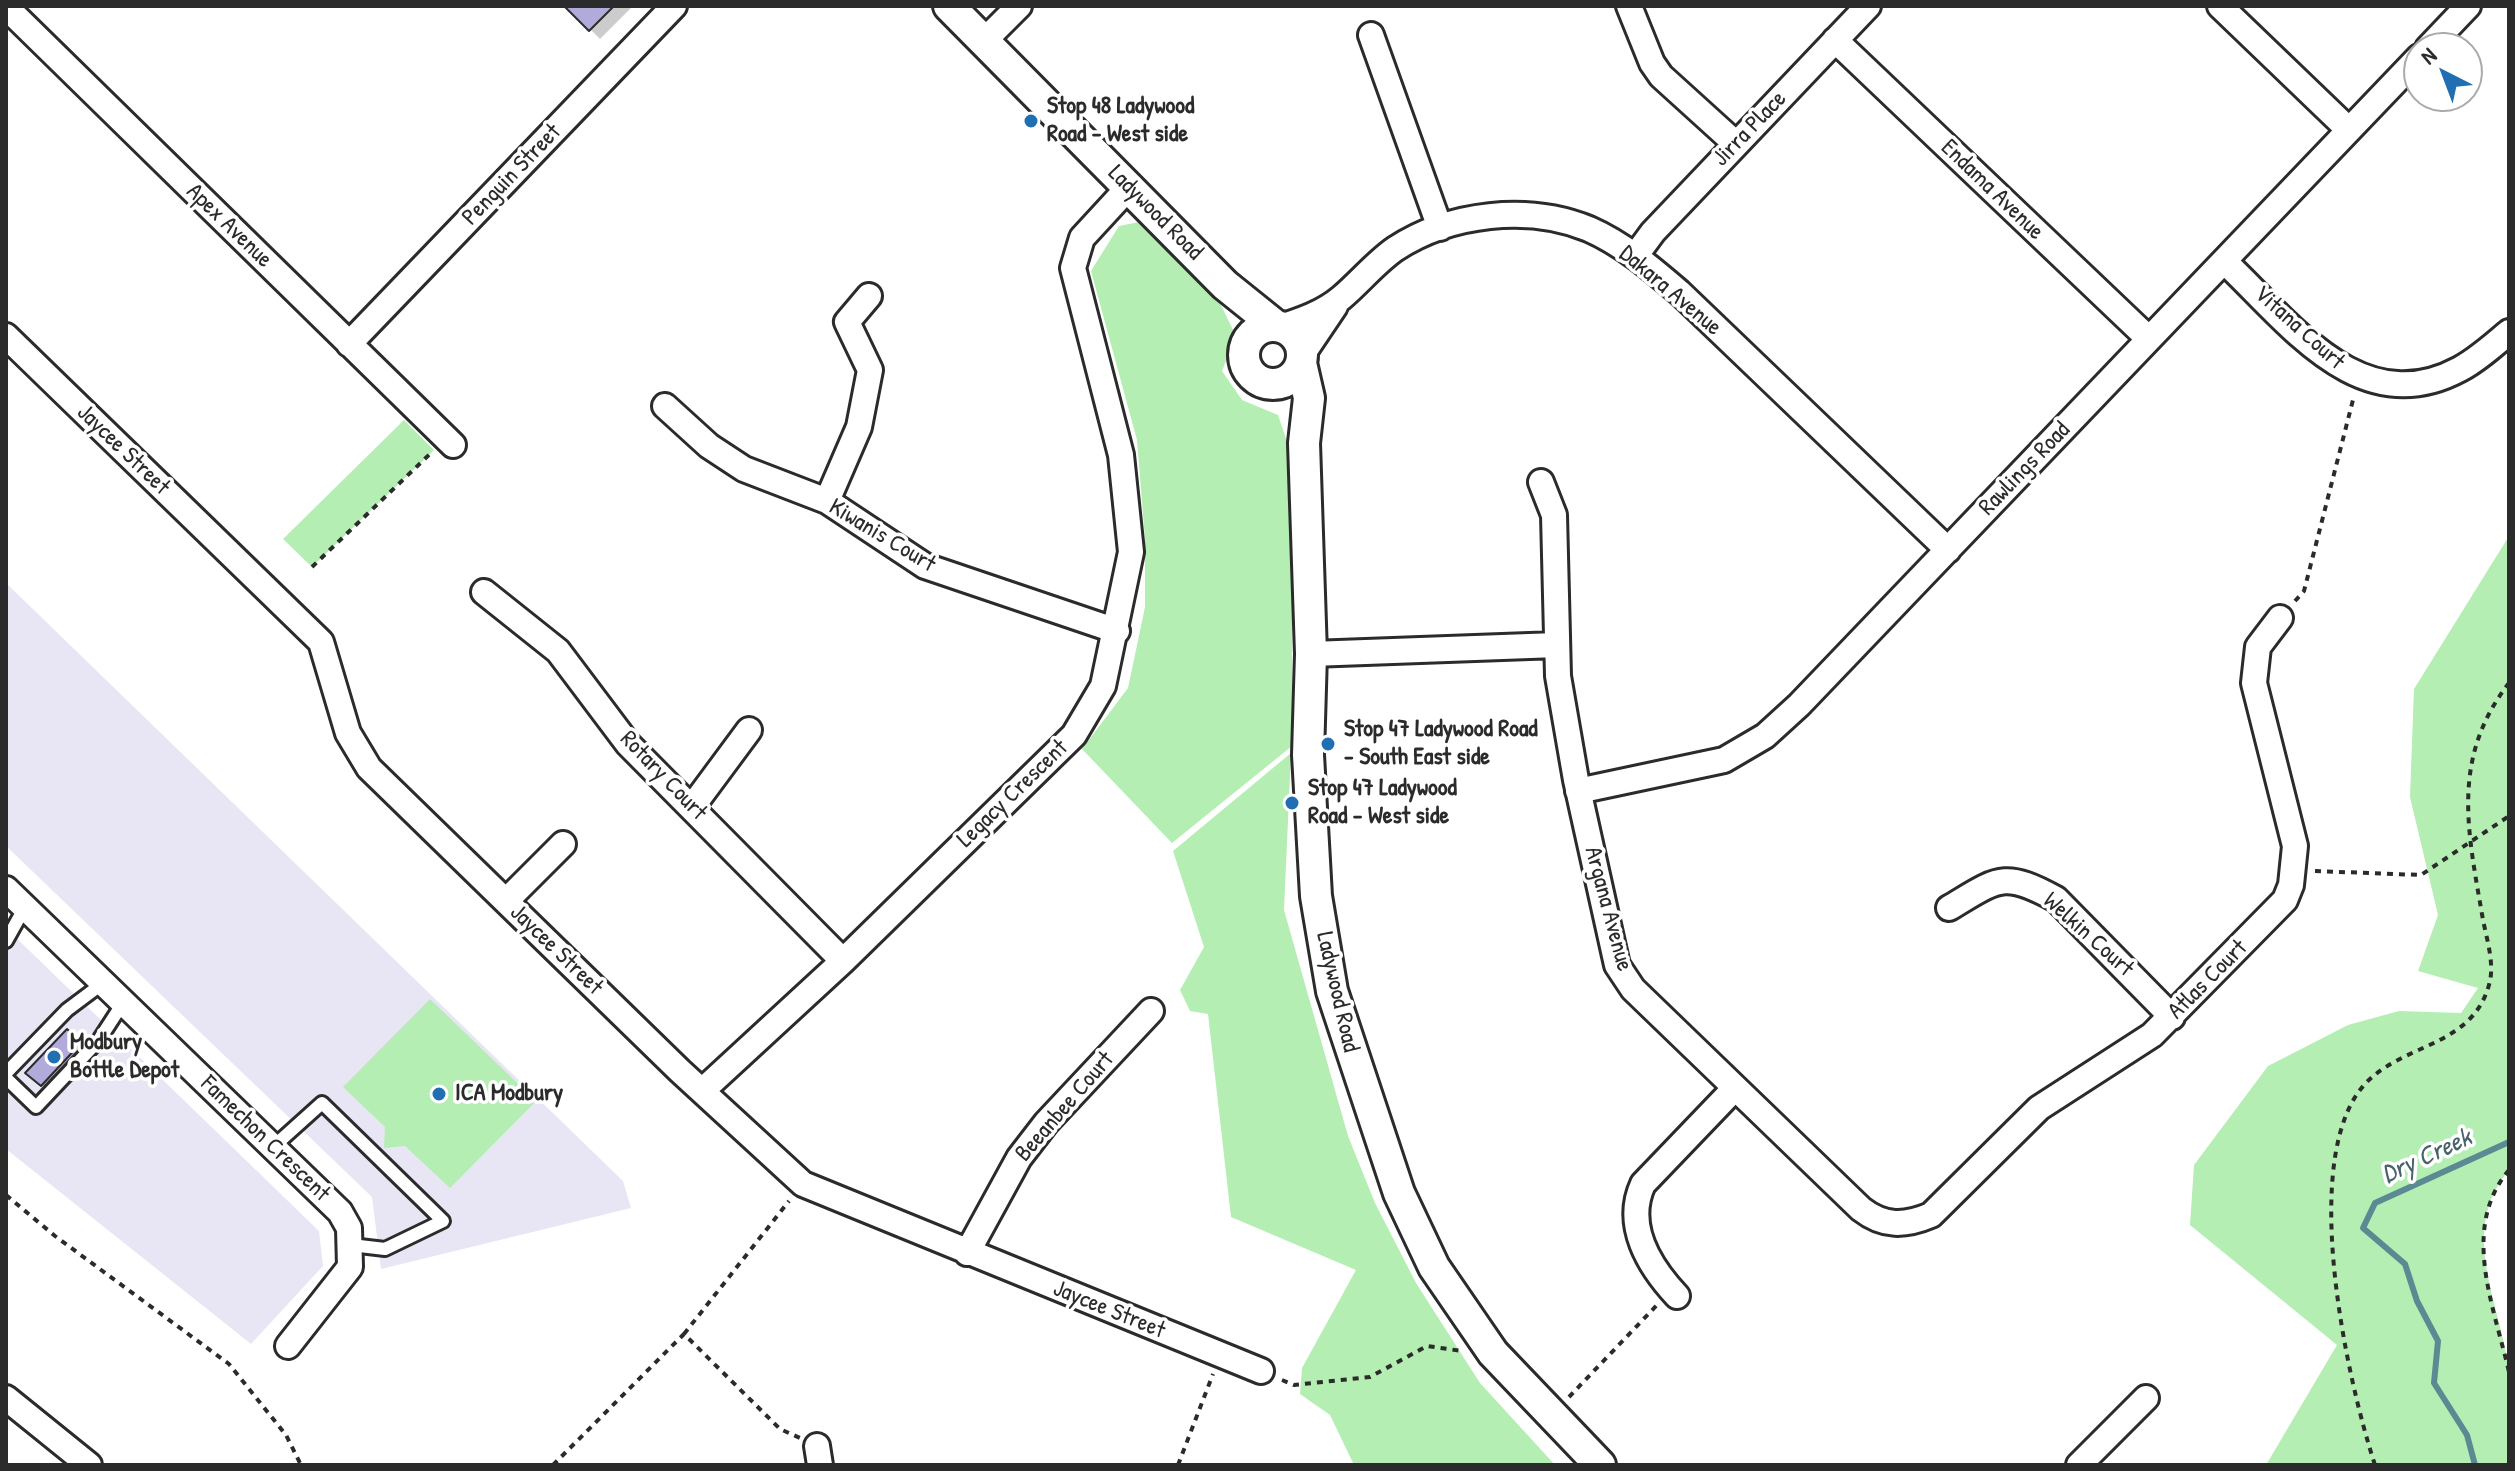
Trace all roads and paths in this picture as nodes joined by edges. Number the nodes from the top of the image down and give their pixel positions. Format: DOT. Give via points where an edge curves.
graph roads {
  1 [pos="674,6"];
  2 [pos="949,6"];
  3 [pos="1019,6"];
  4 [pos="1629,6"];
  5 [pos="1868,6"];
  6 [pos="2220,6"];
  7 [pos="2468,6"];
  8 [pos="6,7"];
  9 [pos="2443,32"];
  10 [pos="1371,35"];
  11 [pos="1835,40"];
  12 [pos="984,41"];
  13 [pos="2403,74"];
  14 [pos="2349,130"];
  15 [pos="1736,144"];
  16 [pos="1129,187"];
  17 [pos="1440,228"];
  18 [pos="1636,255"];
  19 [pos="2224,261"];
  20 [pos="1225,285"];
  21 [pos="869,296"];
  22 [pos="1339,300"];
  23 [pos="1278,327"];
  24 [pos="2509,332"];
  25 [pos="6,336"];
  26 [pos="2149,339"];
  27 [pos="1248,341"];
  28 [pos="349,344"];
  29 [pos="1302,359"];
  30 [pos="2359,378"];
  31 [pos="1263,383"];
  32 [pos="665,406"];
  33 [pos="424,440"];
  34 [pos="1304,443"];
  35 [pos="453,445"];
  36 [pos="1541,482"];
  37 [pos="827,501"];
  38 [pos="1948,550"];
  39 [pos="312,567"];
  40 [pos="484,592"];
  41 [pos="2280,618"];
  42 [pos="1117,631"];
  43 [pos="1557,645"];
  44 [pos="1311,654"];
  45 [pos="2509,683"];
  46 [pos="749,730"];
  47 [pos="1578,791"];
  48 [pos="692,807"];
  49 [pos="2509,816"];
  50 [pos="2471,839"];
  51 [pos="563,844"];
  52 [pos="2292,870"];
  53 [pos="6,889"];
  54 [pos="506,901"];
  55 [pos="25,907"];
  56 [pos="1949,908"];
  57 [pos="6,941"];
  58 [pos="843,961"];
  59 [pos="103,983"];
  60 [pos="123,1003"];
  61 [pos="1151,1011"];
  62 [pos="2172,1017"];
  63 [pos="6,1075"];
  64 [pos="1735,1088"];
  65 [pos="702,1091"];
  66 [pos="273,1147"];
  67 [pos="2509,1170"];
  68 [pos="803,1184"];
  69 [pos="6,1195"];
  70 [pos="1890,1224"];
  71 [pos="351,1245"];
  72 [pos="967,1253"];
  73 [pos="1674,1293"];
  74 [pos="684,1334"];
  75 [pos="1484,1341"];
  76 [pos="288,1346"];
  77 [pos="1221,1355"];
  78 [pos="1261,1371"];
  79 [pos="2509,1372"];
  80 [pos="6,1398"];
  81 [pos="2146,1398"];
  82 [pos="1551,1416"];
  83 [pos="818,1455"];
  84 [pos="89,1465"];
  85 [pos="301,1465"];
  86 [pos="553,1465"];
  87 [pos="1178,1465"];
  88 [pos="1600,1465"];
  89 [pos="2079,1465"];
  90 [pos="2375,1465"];
  1 -- 28 [label="street, Penguin Street"];
  2 -- 12 [label="street, Ladywood Road"];
  3 -- 12 [label="street"];
  4 -- 15 [label="street" via="1661,76"];
  5 -- 11 [label="street, Jirra Place"];
  6 -- 14 [label="street"];
  7 -- 9 [label="street"];
  8 -- 28 [label="street, Apex Avenue"];
  10 -- 17 [label="street"];
  11 -- 15 [label="street, Jirra Place"];
  11 -- 26 [label="street, Endama Avenue"];
  12 -- 16 [label="street, Ladywood Road"];
  13 -- 14 [label="street, Rawlings Road"];
  14 -- 19 [label="street, Rawlings Road"];
  15 -- 18 [label="street, Jirra Place"];
  16 -- 20 [label="street, Ladywood Road"];
  16 -- 42 [label="street, Legacy Crescent" via="1082,238 1073,268 1121,455 1131,552"];
  17 -- 18 [label="street, Dakara Avenue" via="1492,216 1545,217 1589,229"];
  17 -- 22 [label="street, Dakara Avenue" via="1395,249"];
  18 -- 38 [label="street, Dakara Avenue"];
  19 -- 26 [label="street, Rawlings Road"];
  19 -- 30 [label="street, Vitana Court" via="2321,353"];
  20 -- 23 [label="street, Ladywood Road"];
  20 -- 27 [label="street, Ladywood Road"];
  21 -- 37 [label="street" via="847,322 870,370 859,427"];
  22 -- 23 [label="street, Dakara Avenue" via="1312,317"];
  22 -- 29 [label="street, Dakara Avenue"];
  23 -- 27 [label="street" via="1265,327"];
  23 -- 29 [label="street" via="1294,335"];
  24 -- 30 [label="street, Vitana Court" via="2461,369 2429,382 2404,385"];
  25 -- 54 [label="street, Jaycee Street" via="321,642 342,717 369,768"];
  26 -- 38 [label="street, Rawlings Road"];
  27 -- 31 [label="street" via="1247,370"];
  28 -- 35 [label="street, Apex Avenue"];
  29 -- 31 [label="street" via="1291,379"];
  29 -- 34 [label="street, Ladywood Road" via="1309,398"];
  30 -- 41 [label="path" via="2304,591"];
  31 -- 34 [label="street, Ladywood Road" via="1297,419"];
  32 -- 37 [label="street, Kiwanis Court" via="744,469"];
  33 -- 39 [label="path" via="434,450"];
  34 -- 44 [label="street, Ladywood Road"];
  36 -- 43 [label="street, Argana Avenue" via="1554,515"];
  37 -- 42 [label="street, Kiwanis Court" via="925,566"];
  38 -- 47 [label="street, Rawlings Road" via="1765,736 1724,760"];
  40 -- 48 [label="street, Rotary Court" via="558,651 628,744"];
  41 -- 52 [label="street, Atlas Court" via="2258,647 2254,683 2295,846"];
  42 -- 58 [label="street, Legacy Crescent" via="1103,686 1074,735"];
  43 -- 44 [label="street"];
  43 -- 47 [label="street, Argana Avenue"];
  44 -- 75 [label="street, Ladywood Road" via="1308,755 1316,896 1332,991 1399,1193 1434,1267"];
  45 -- 50 [label="path" via="2470,757"];
  46 -- 48 [label="street"];
  47 -- 64 [label="street, Argana Avenue" via="1622,976"];
  48 -- 58 [label="street, Rotary Court"];
  49 -- 50 [label="path"];
  50 -- 52 [label="path" via="2421,875"];
  50 -- 90 [label="path" via="2490,958 2491,982 2480,1011 2456,1032 2370,1079 2350,1105 2337,1158 2329,1227 2356,1405"];
  51 -- 54 [label="street"];
  52 -- 62 [label="street, Atlas Court" via="2285,900"];
  53 -- 55 [label="street, Famechon Crescent"];
  54 -- 65 [label="street, Jaycee Street"];
  55 -- 57 [label="lane"];
  55 -- 59 [label="street, Famechon Crescent"];
  56 -- 62 [label="street, Welkin Court" via="1994,881 2032,886 2056,899"];
  58 -- 65 [label="street, Legacy Crescent"];
  59 -- 60 [label="street, Famechon Crescent"];
  59 -- 63 [label="lane" via="67,1010"];
  60 -- 63 [label="lane" via="99,1040 36,1107"];
  60 -- 66 [label="street, Famechon Crescent"];
  61 -- 72 [label="street, Beeanbee Court" via="1028,1146"];
  62 -- 70 [label="street, Atlas Court" via="2039,1108 1931,1215 1910,1224"];
  64 -- 70 [label="street, Argana Avenue" via="1861,1209"];
  64 -- 73 [label="street" via="1643,1184 1635,1200 1640,1236 1654,1272"];
  65 -- 68 [label="street, Jaycee Street"];
  66 -- 71 [label="street, Famechon Crescent" via="340,1212"];
  66 -- 71 [label="lane" via="322,1103 443,1221 385,1249"];
  67 -- 79 [label="path" via="2492,1192 2482,1236"];
  68 -- 72 [label="street, Jaycee Street"];
  68 -- 74 [label="path"];
  69 -- 85 [label="path" via="229,1364 286,1435"];
  71 -- 76 [label="street" via="350,1267"];
  72 -- 77 [label="street, Jaycee Street"];
  73 -- 82 [label="path"];
  74 -- 83 [label="path" via="780,1429"];
  74 -- 86 [label="path"];
  75 -- 78 [label="path" via="1459,1353 1427,1346 1370,1377 1294,1385"];
  75 -- 82 [label="street, Ladywood Road"];
  77 -- 78 [label="street, Jaycee Street"];
  77 -- 87 [label="path"];
  80 -- 84 [label="street"];
  81 -- 89 [label="street"];
  82 -- 88 [label="street, Ladywood Road"];
}
